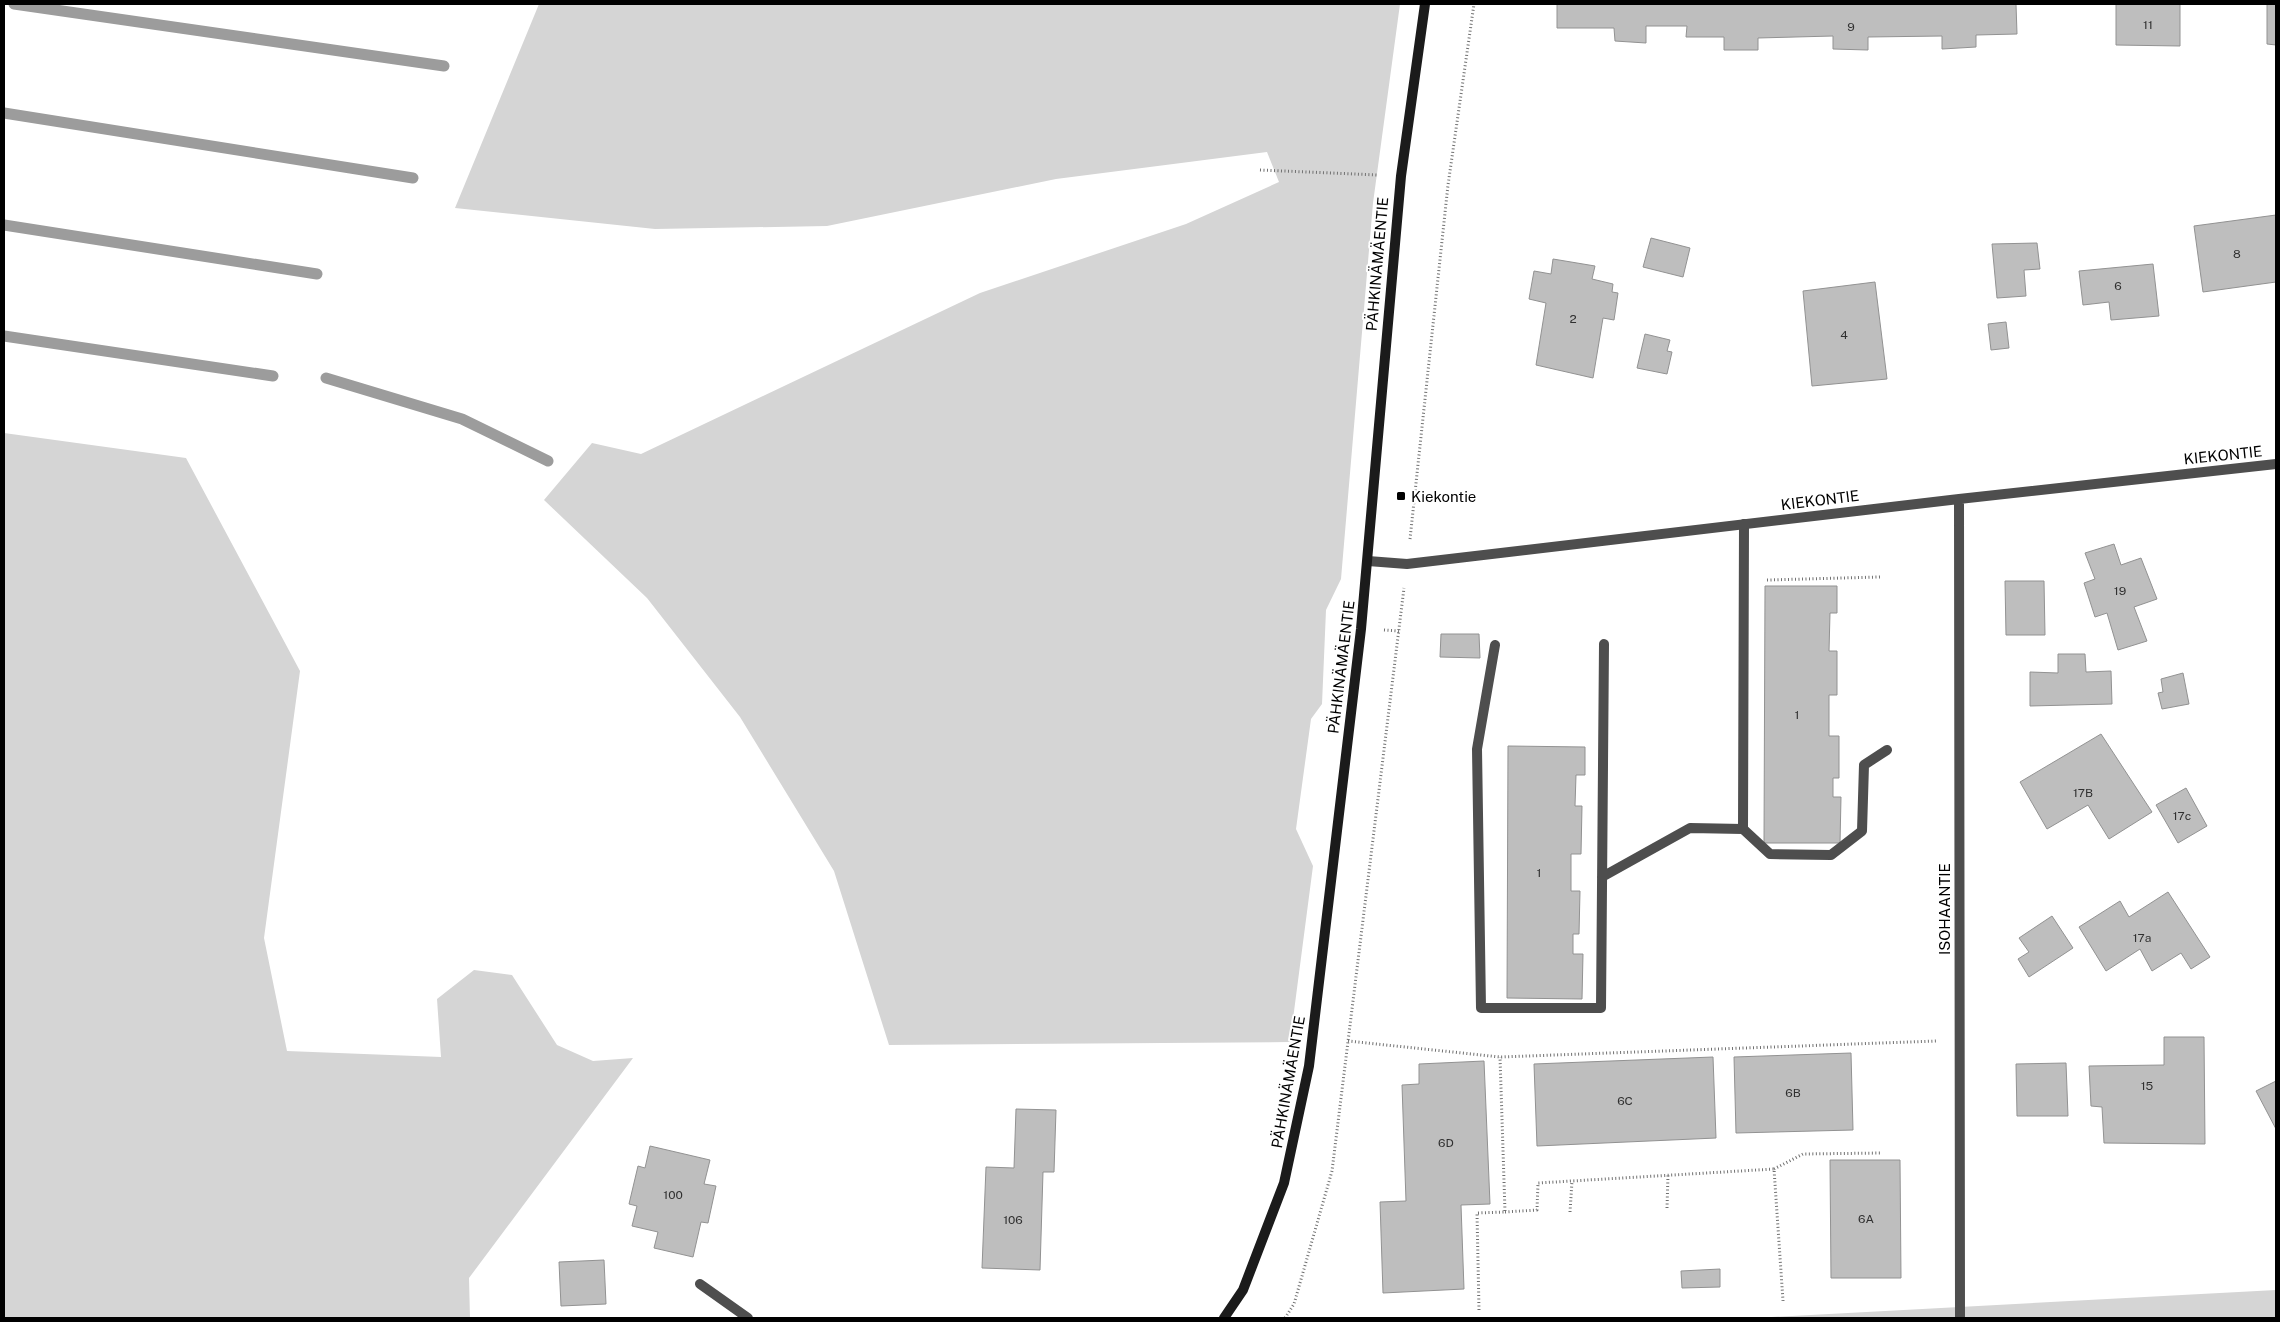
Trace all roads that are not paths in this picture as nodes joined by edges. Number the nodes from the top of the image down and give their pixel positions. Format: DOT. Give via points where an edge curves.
graph roads {
  1 [pos="1425,4"];
  2 [pos="2276,464"];
  3 [pos="1959,499"];
  4 [pos="1744,524"];
  5 [pos="1368,561"];
  6 [pos="1604,644"];
  7 [pos="1495,645"];
  8 [pos="1888,750"];
  9 [pos="1744,829"];
  10 [pos="1602,877"];
  11 [pos="700,1284"];
  12 [pos="748,1318"];
  13 [pos="1224,1318"];
  14 [pos="1960,1318"];
  1 -- 5 [label="street, PÄHKINÄMÄENTIE" via="1401,176"];
  2 -- 3 [label="street, KIEKONTIE"];
  3 -- 4 [label="street, KIEKONTIE"];
  3 -- 14 [label="street, ISOHAANTIE"];
  4 -- 5 [label="street, KIEKONTIE" via="1407,564"];
  4 -- 9 [label="street"];
  5 -- 13 [label="street, PÄHKINÄMÄENTIE" via="1309,1066 1284,1183 1243,1290"];
  6 -- 10 [label="street"];
  7 -- 10 [label="street" via="1477,749 1481,1008 1601,1008"];
  8 -- 9 [label="street" via="1864,765 1862,831 1831,855 1770,854"];
  9 -- 10 [label="street" via="1690,828"];
  11 -- 12 [label="street"];
}
